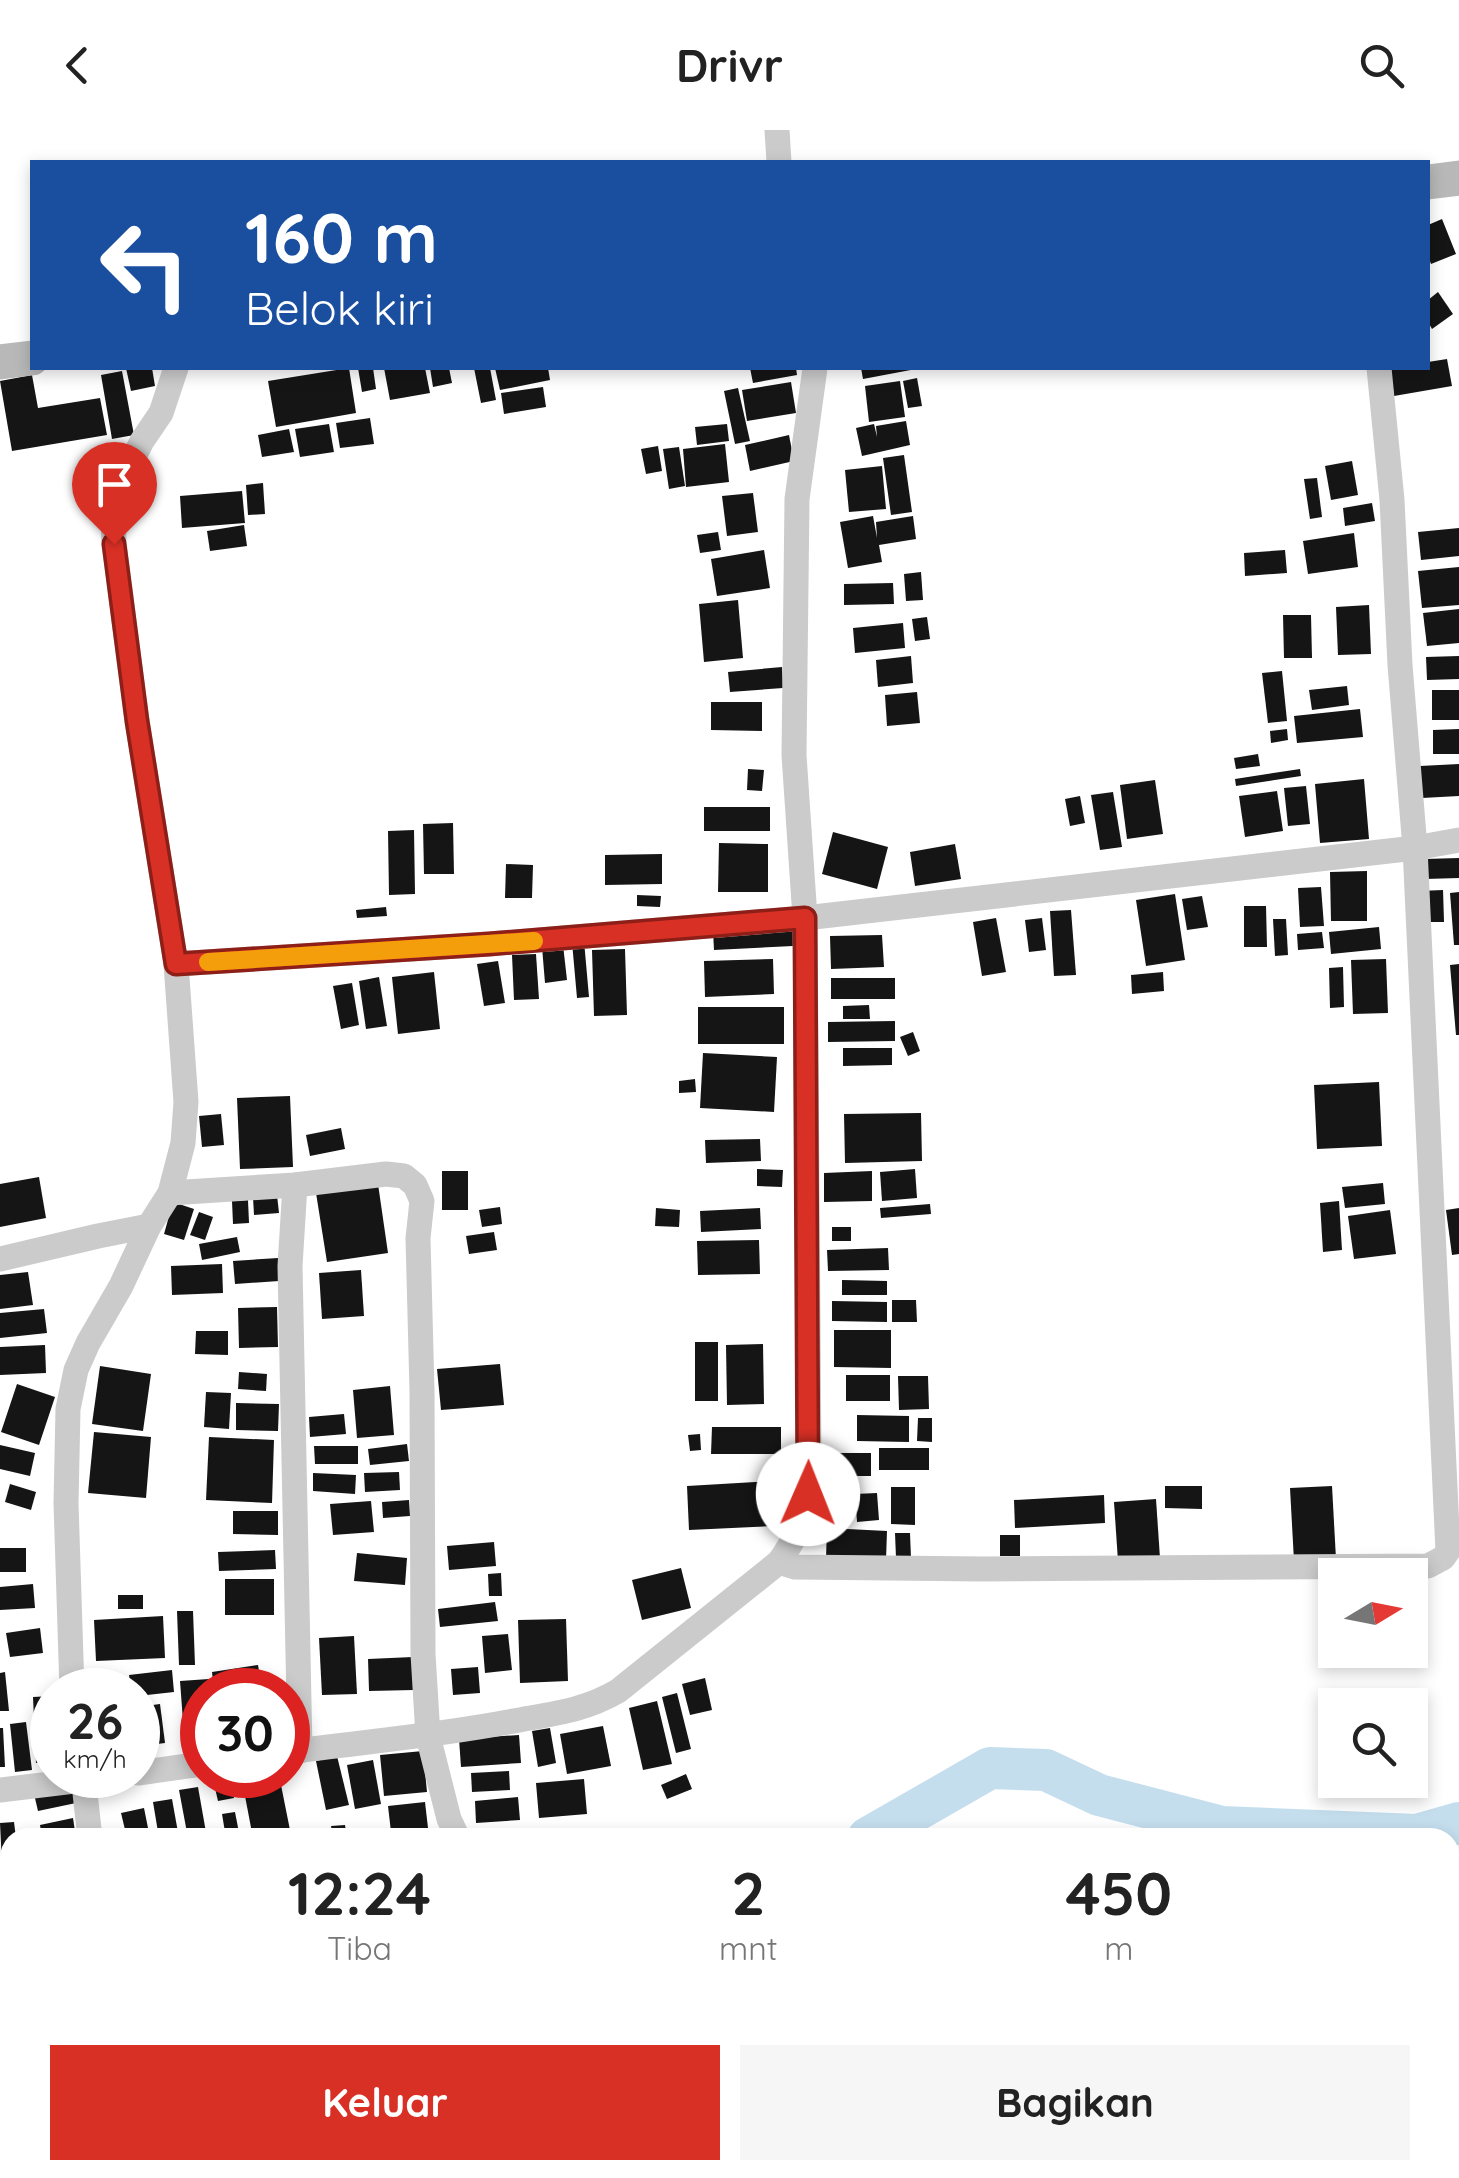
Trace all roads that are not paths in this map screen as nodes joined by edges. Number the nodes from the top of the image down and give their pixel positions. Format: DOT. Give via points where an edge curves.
graph roads {
  1 [pos="777,130"];
  2 [pos="779,160"];
  3 [pos="1459,178"];
  4 [pos="1430,182"];
  5 [pos="30,358"];
  6 [pos="0,362"];
  7 [pos="175,370"];
  8 [pos="814,370"];
  9 [pos="1379,370"];
  10 [pos="1459,840"];
  11 [pos="1415,848"];
  12 [pos="805,918"];
  13 [pos="176,964"];
  14 [pos="295,1185"];
  15 [pos="170,1193"];
  16 [pos="149,1226"];
  17 [pos="0,1260"];
  18 [pos="779,1562"];
  19 [pos="71,1668"];
  20 [pos="293,1668"];
  21 [pos="428,1736"];
  22 [pos="310,1749"];
  23 [pos="30,1786"];
  24 [pos="0,1790"];
  25 [pos="85,1798"];
  26 [pos="89,1828"];
  27 [pos="453,1828"];
  1 -- 2 [label="street"];
  3 -- 4 [label="street"];
  5 -- 6 [label="street"];
  7 -- 13 [label="street" via="112,515"];
  8 -- 12 [label="street" via="798,498 794,755"];
  9 -- 11 [label="street"];
  10 -- 11 [label="street"];
  11 -- 12 [label="street"];
  11 -- 18 [label="street" via="1449,1532 1443,1558 1428,1566 982,1569"];
  12 -- 13 [label="street"];
  12 -- 18 [label="street" via="808,1494 796,1539"];
  13 -- 15 [label="street" via="186,1102"];
  14 -- 15 [label="street"];
  14 -- 20 [label="street"];
  14 -- 21 [label="street" via="404,1176 422,1201"];
  15 -- 16 [label="street"];
  16 -- 17 [label="street"];
  16 -- 19 [label="street" via="76,1370 68,1409"];
  18 -- 21 [label="street" via="598,1703"];
  21 -- 22 [label="street"];
  21 -- 27 [label="street"];
  23 -- 24 [label="street"];
  25 -- 26 [label="street"];
}
